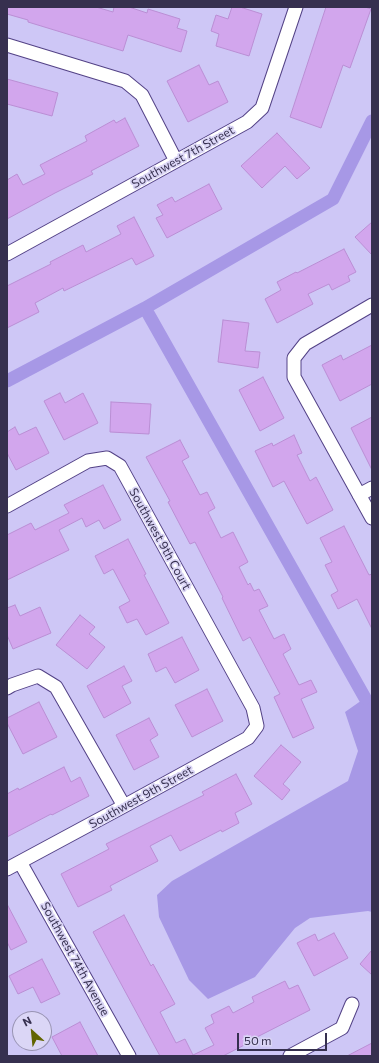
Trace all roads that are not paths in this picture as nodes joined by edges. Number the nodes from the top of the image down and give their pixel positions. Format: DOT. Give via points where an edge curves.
graph roads {
  1 [pos="296,7"];
  2 [pos="7,45"];
  3 [pos="176,161"];
  4 [pos="7,254"];
  5 [pos="372,305"];
  6 [pos="372,488"];
  7 [pos="359,495"];
  8 [pos="7,506"];
  9 [pos="372,518"];
  10 [pos="7,688"];
  11 [pos="257,726"];
  12 [pos="124,806"];
  13 [pos="20,862"];
  14 [pos="7,869"];
  15 [pos="352,1004"];
  16 [pos="129,1056"];
  17 [pos="290,1056"];
  1 -- 3 [label="street, Southwest 7th Street" via="262,108 247,122"];
  2 -- 3 [label="street" via="124,81 142,95"];
  3 -- 4 [label="street, Southwest 7th Street"];
  5 -- 7 [label="street" via="305,344 294,358 294,377"];
  6 -- 7 [label="street"];
  7 -- 9 [label="street"];
  8 -- 11 [label="street, Southwest 9th Court" via="88,461 107,458 120,466 252,708"];
  10 -- 12 [label="street" via="38,676 56,687"];
  11 -- 12 [label="street, Southwest 9th Street" via="248,738"];
  12 -- 13 [label="street, Southwest 9th Street"];
  13 -- 14 [label="street, Southwest 9th Street"];
  13 -- 16 [label="street, Southwest 74th Avenue"];
  15 -- 17 [label="street" via="342,1028"];
}
